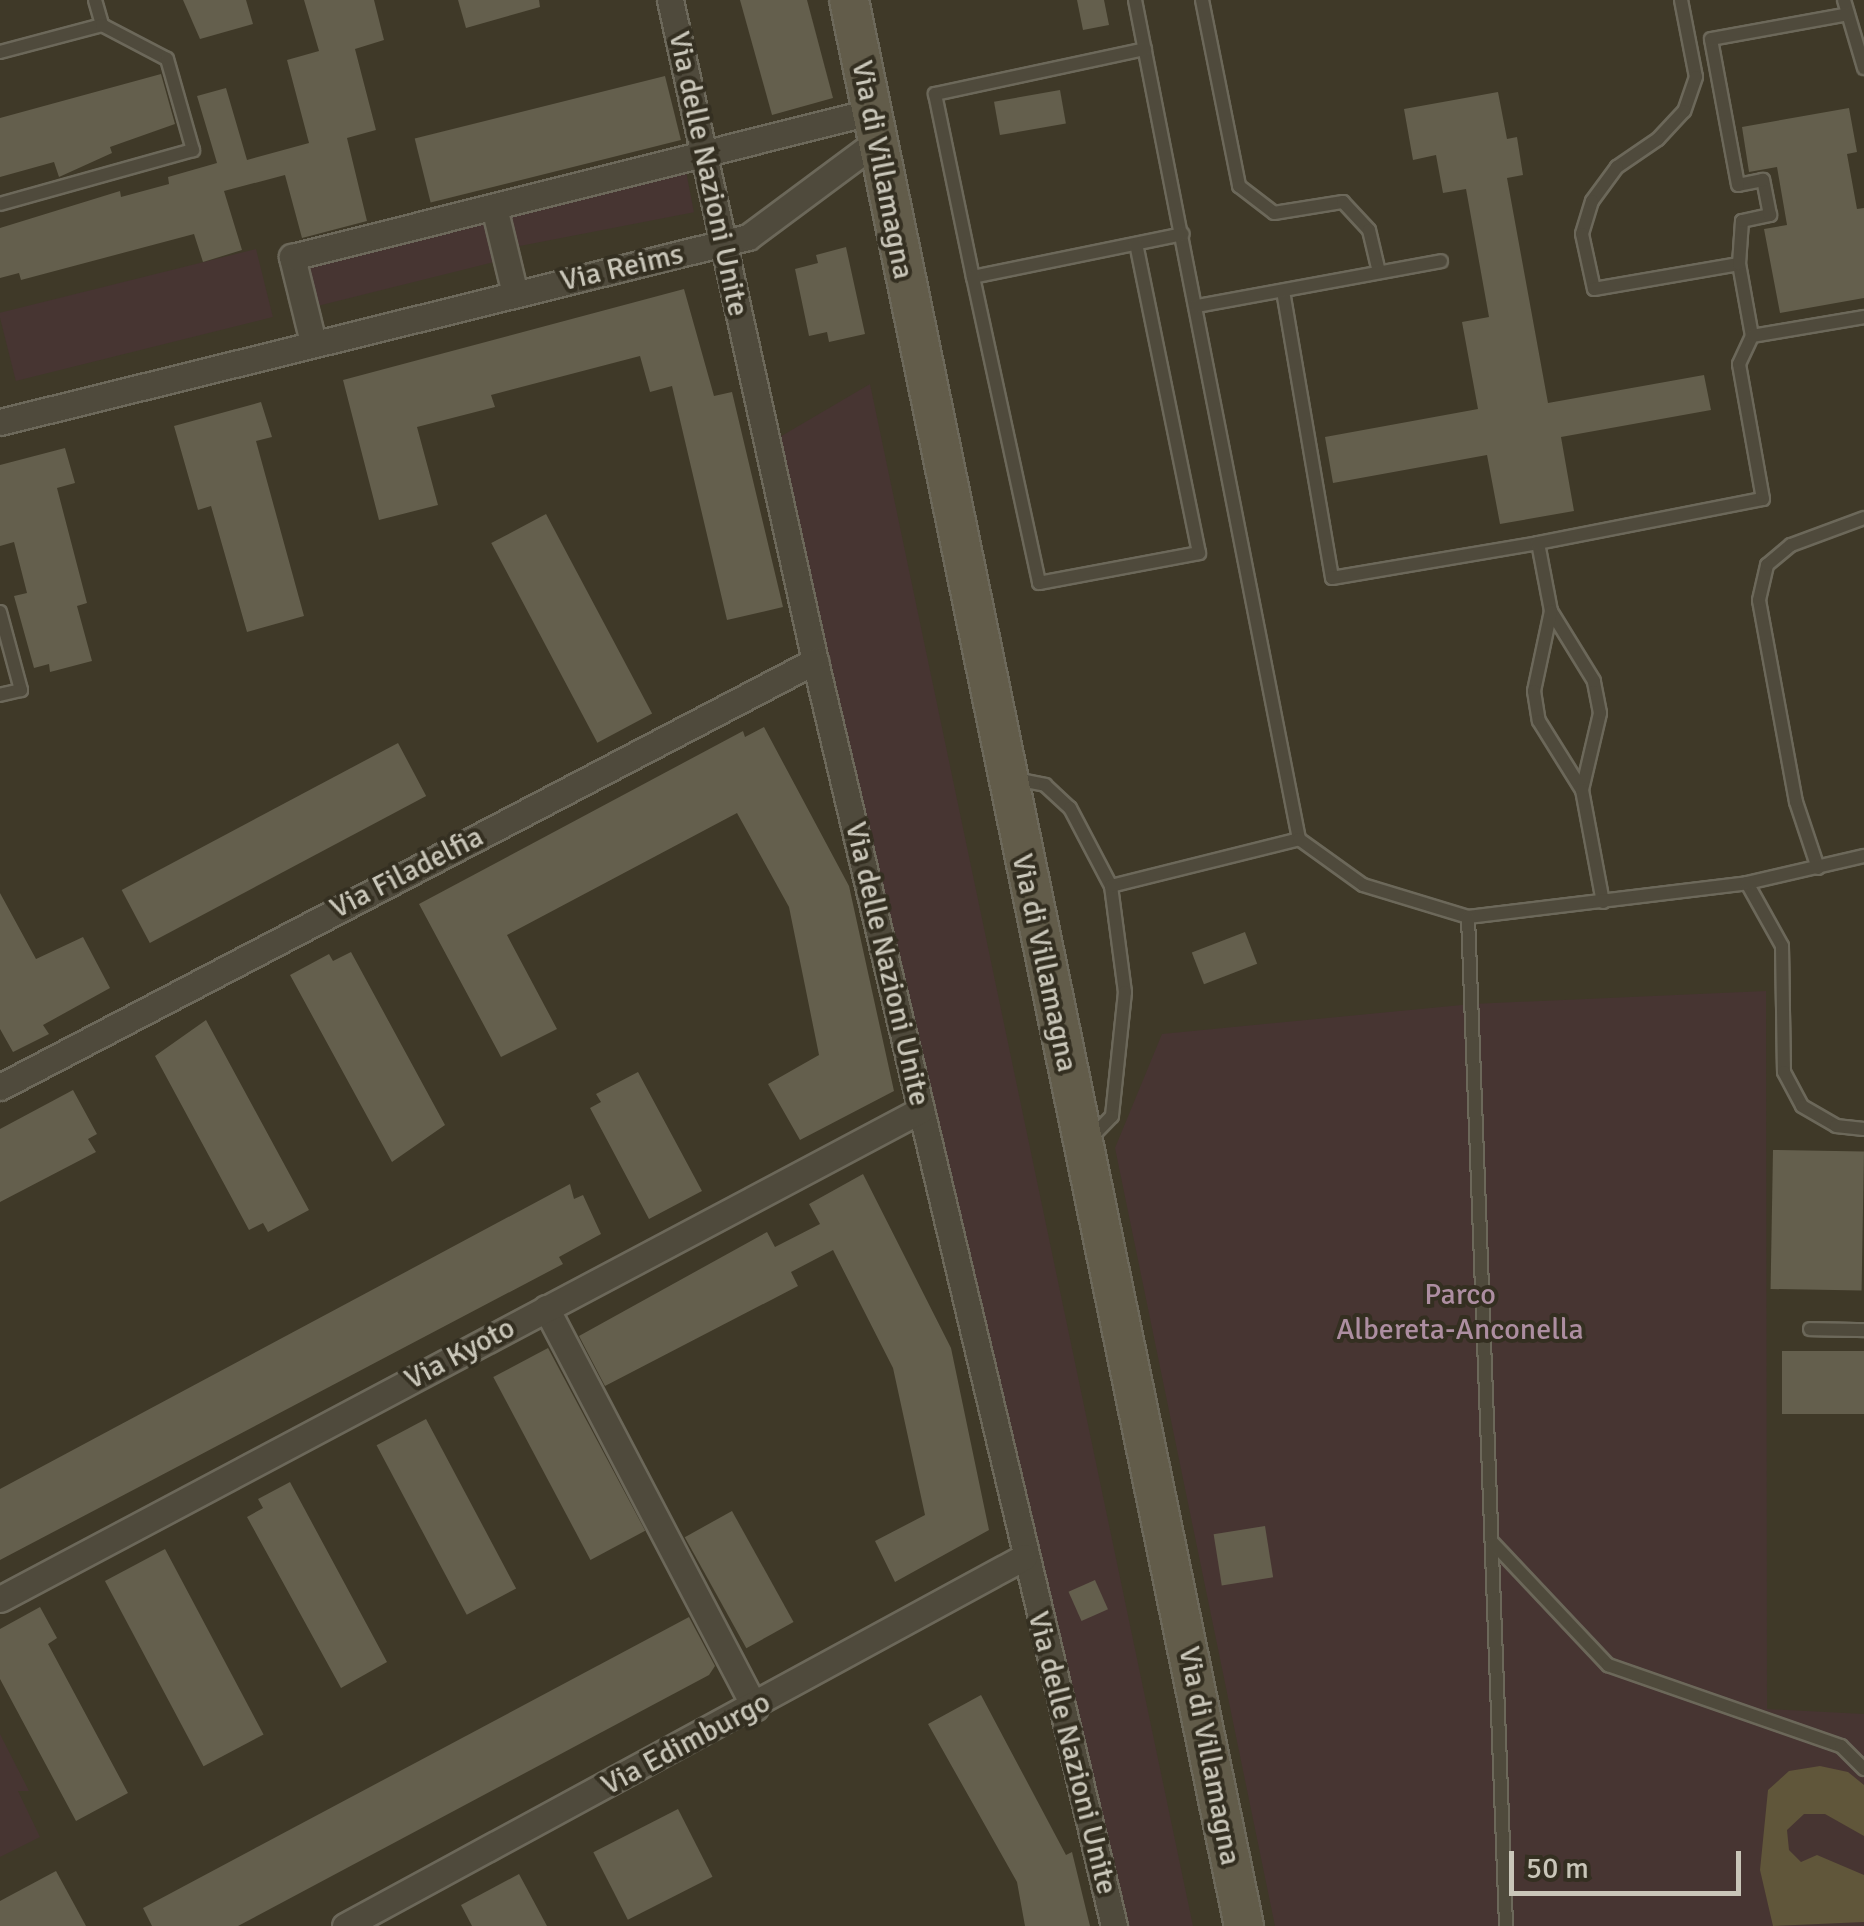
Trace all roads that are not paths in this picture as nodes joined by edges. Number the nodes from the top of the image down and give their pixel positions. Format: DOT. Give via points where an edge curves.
graph roads {
  1 [pos="95,0"];
  2 [pos="670,0"];
  3 [pos="849,0"];
  4 [pos="1135,0"];
  5 [pos="1202,0"];
  6 [pos="1682,0"];
  7 [pos="1846,7"];
  8 [pos="102,25"];
  9 [pos="1145,50"];
  10 [pos="0,52"];
  11 [pos="1864,68"];
  12 [pos="873,127"];
  13 [pos="707,154"];
  14 [pos="0,204"];
  15 [pos="494,207"];
  16 [pos="1183,234"];
  17 [pos="724,244"];
  18 [pos="1136,244"];
  19 [pos="1441,261"];
  20 [pos="1738,264"];
  21 [pos="1379,272"];
  22 [pos="972,277"];
  23 [pos="1284,291"];
  24 [pos="515,294"];
  25 [pos="1197,306"];
  26 [pos="1864,318"];
  27 [pos="1752,336"];
  28 [pos="314,342"];
  29 [pos="0,422"];
  30 [pos="1864,518"];
  31 [pos="1538,543"];
  32 [pos="0,612"];
  33 [pos="1551,612"];
  34 [pos="815,662"];
  35 [pos="0,695"];
  36 [pos="1006,778"];
  37 [pos="1582,790"];
  38 [pos="1299,839"];
  39 [pos="1864,856"];
  40 [pos="1818,868"];
  41 [pos="1747,883"];
  42 [pos="1111,886"];
  43 [pos="1603,902"];
  44 [pos="1468,917"];
  45 [pos="0,1088"];
  46 [pos="922,1110"];
  47 [pos="1864,1129"];
  48 [pos="1082,1146"];
  49 [pos="546,1308"];
  50 [pos="1810,1330"];
  51 [pos="1864,1330"];
  52 [pos="1493,1542"];
  53 [pos="1024,1556"];
  54 [pos="0,1599"];
  55 [pos="756,1708"];
  56 [pos="1864,1769"];
  57 [pos="345,1926"];
  58 [pos="1114,1926"];
  59 [pos="1244,1926"];
  60 [pos="1506,1926"];
  1 -- 8 [label="lane"];
  2 -- 13 [label="street, Via delle Nazioni Unite"];
  3 -- 12 [label="main road, Via di Villamagna"];
  4 -- 9 [label="lane"];
  5 -- 21 [label="lane" via="1238,186 1274,213 1343,202 1369,230"];
  6 -- 20 [label="lane" via="1696,77 1684,111 1617,167 1592,201 1582,234 1594,288"];
  7 -- 11 [label="lane"];
  7 -- 20 [label="lane" via="1711,39 1738,185 1763,180 1770,215 1742,221"];
  8 -- 10 [label="lane"];
  8 -- 14 [label="lane" via="167,60 193,150"];
  9 -- 16 [label="lane"];
  9 -- 22 [label="lane" via="935,94"];
  12 -- 13 [label="street"];
  12 -- 17 [label="street, Via Reims" via="748,237"];
  12 -- 36 [label="main road, Via di Villamagna"];
  13 -- 15 [label="street"];
  13 -- 17 [label="street, Via delle Nazioni Unite"];
  15 -- 24 [label="street"];
  15 -- 28 [label="street" via="292,257"];
  16 -- 18 [label="lane"];
  16 -- 25 [label="lane"];
  17 -- 24 [label="street, Via Reims"];
  17 -- 34 [label="street, Via delle Nazioni Unite"];
  18 -- 22 [label="lane"];
  18 -- 22 [label="lane" via="1199,553 1038,583"];
  19 -- 21 [label="lane"];
  20 -- 27 [label="lane"];
  21 -- 23 [label="lane"];
  23 -- 25 [label="lane"];
  23 -- 31 [label="lane" via="1332,578"];
  24 -- 28 [label="street, Via Reims"];
  25 -- 38 [label="lane"];
  26 -- 27 [label="lane"];
  27 -- 31 [label="lane" via="1740,364 1764,499"];
  28 -- 29 [label="street, Via Reims"];
  30 -- 40 [label="lane" via="1790,545 1767,565 1759,600 1796,802"];
  31 -- 33 [label="lane"];
  32 -- 35 [label="lane" via="21,690"];
  33 -- 37 [label="lane" via="1534,691 1540,721"];
  33 -- 37 [label="lane" via="1594,681 1600,712"];
  34 -- 45 [label="street, Via Filadelfia"];
  34 -- 46 [label="street, Via delle Nazioni Unite"];
  36 -- 42 [label="lane" via="1045,785 1070,808"];
  36 -- 48 [label="main road, Via di Villamagna"];
  37 -- 43 [label="lane"];
  38 -- 42 [label="lane"];
  38 -- 44 [label="lane" via="1364,885"];
  39 -- 40 [label="lane"];
  40 -- 41 [label="lane"];
  41 -- 43 [label="lane"];
  41 -- 47 [label="lane" via="1782,946 1784,1072 1802,1106 1836,1126"];
  42 -- 48 [label="lane" via="1126,992 1112,1116"];
  43 -- 44 [label="lane"];
  44 -- 52 [label="lane"];
  46 -- 49 [label="street, Via Kyoto"];
  46 -- 53 [label="street, Via delle Nazioni Unite"];
  48 -- 59 [label="main road, Via di Villamagna"];
  49 -- 54 [label="street, Via Kyoto"];
  49 -- 55 [label="street"];
  50 -- 51 [label="lane"];
  52 -- 56 [label="lane" via="1608,1665 1841,1746"];
  52 -- 60 [label="lane"];
  53 -- 55 [label="street, Via Edimburgo"];
  53 -- 58 [label="street, Via delle Nazioni Unite"];
  55 -- 57 [label="street, Via Edimburgo"];
}
